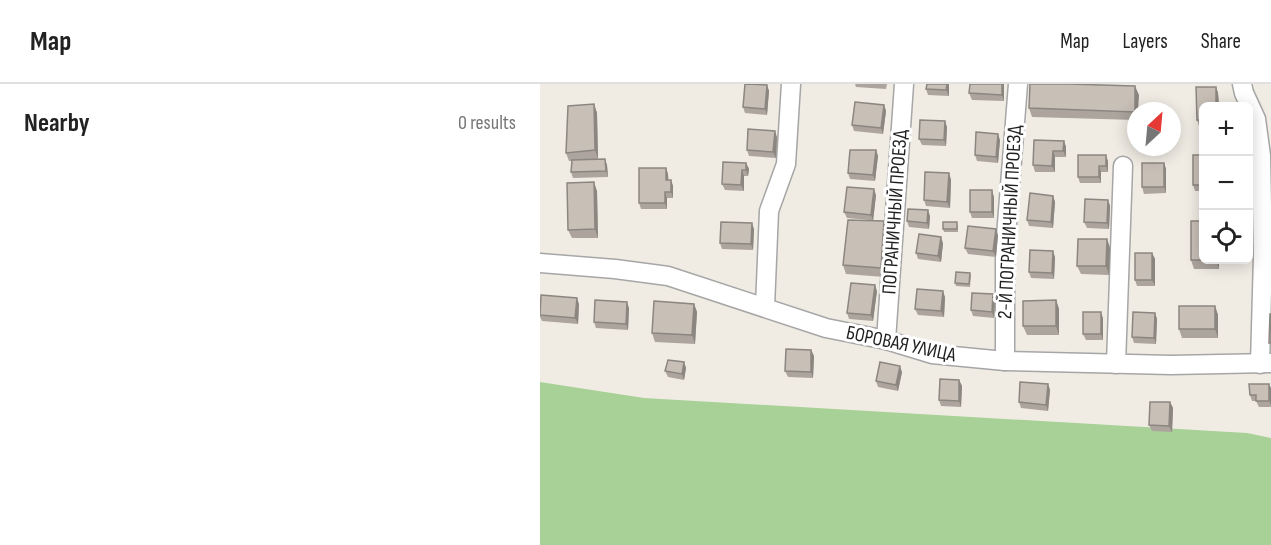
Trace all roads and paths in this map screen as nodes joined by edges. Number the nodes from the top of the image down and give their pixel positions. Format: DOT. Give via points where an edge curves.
graph roads {
  1 [pos="791,84"];
  2 [pos="904,84"];
  3 [pos="1018,84"];
  4 [pos="1242,84"];
  5 [pos="1123,166"];
  6 [pos="540,263"];
  7 [pos="765,307"];
  8 [pos="886,340"];
  9 [pos="1005,361"];
  10 [pos="1116,364"];
  11 [pos="1266,364"];
  1 -- 7 [label="street" via="786,164 769,210"];
  2 -- 8 [label="street, ПОГРАНИЧНЫЙ ПРОЕЗД"];
  3 -- 9 [label="street, 2-Й ПОГРАНИЧНЫЙ ПРОЕЗД" via="1005,249"];
  4 -- 11 [label="street" via="1256,119 1262,156"];
  5 -- 10 [label="street"];
  6 -- 7 [label="street, БОРОВАЯ УЛИЦА" via="669,276"];
  7 -- 8 [label="street, БОРОВАЯ УЛИЦА" via="826,328"];
  8 -- 9 [label="street, БОРОВАЯ УЛИЦА" via="932,354"];
  9 -- 10 [label="street, БОРОВАЯ УЛИЦА"];
  10 -- 11 [label="street, БОРОВАЯ УЛИЦА"];
}
